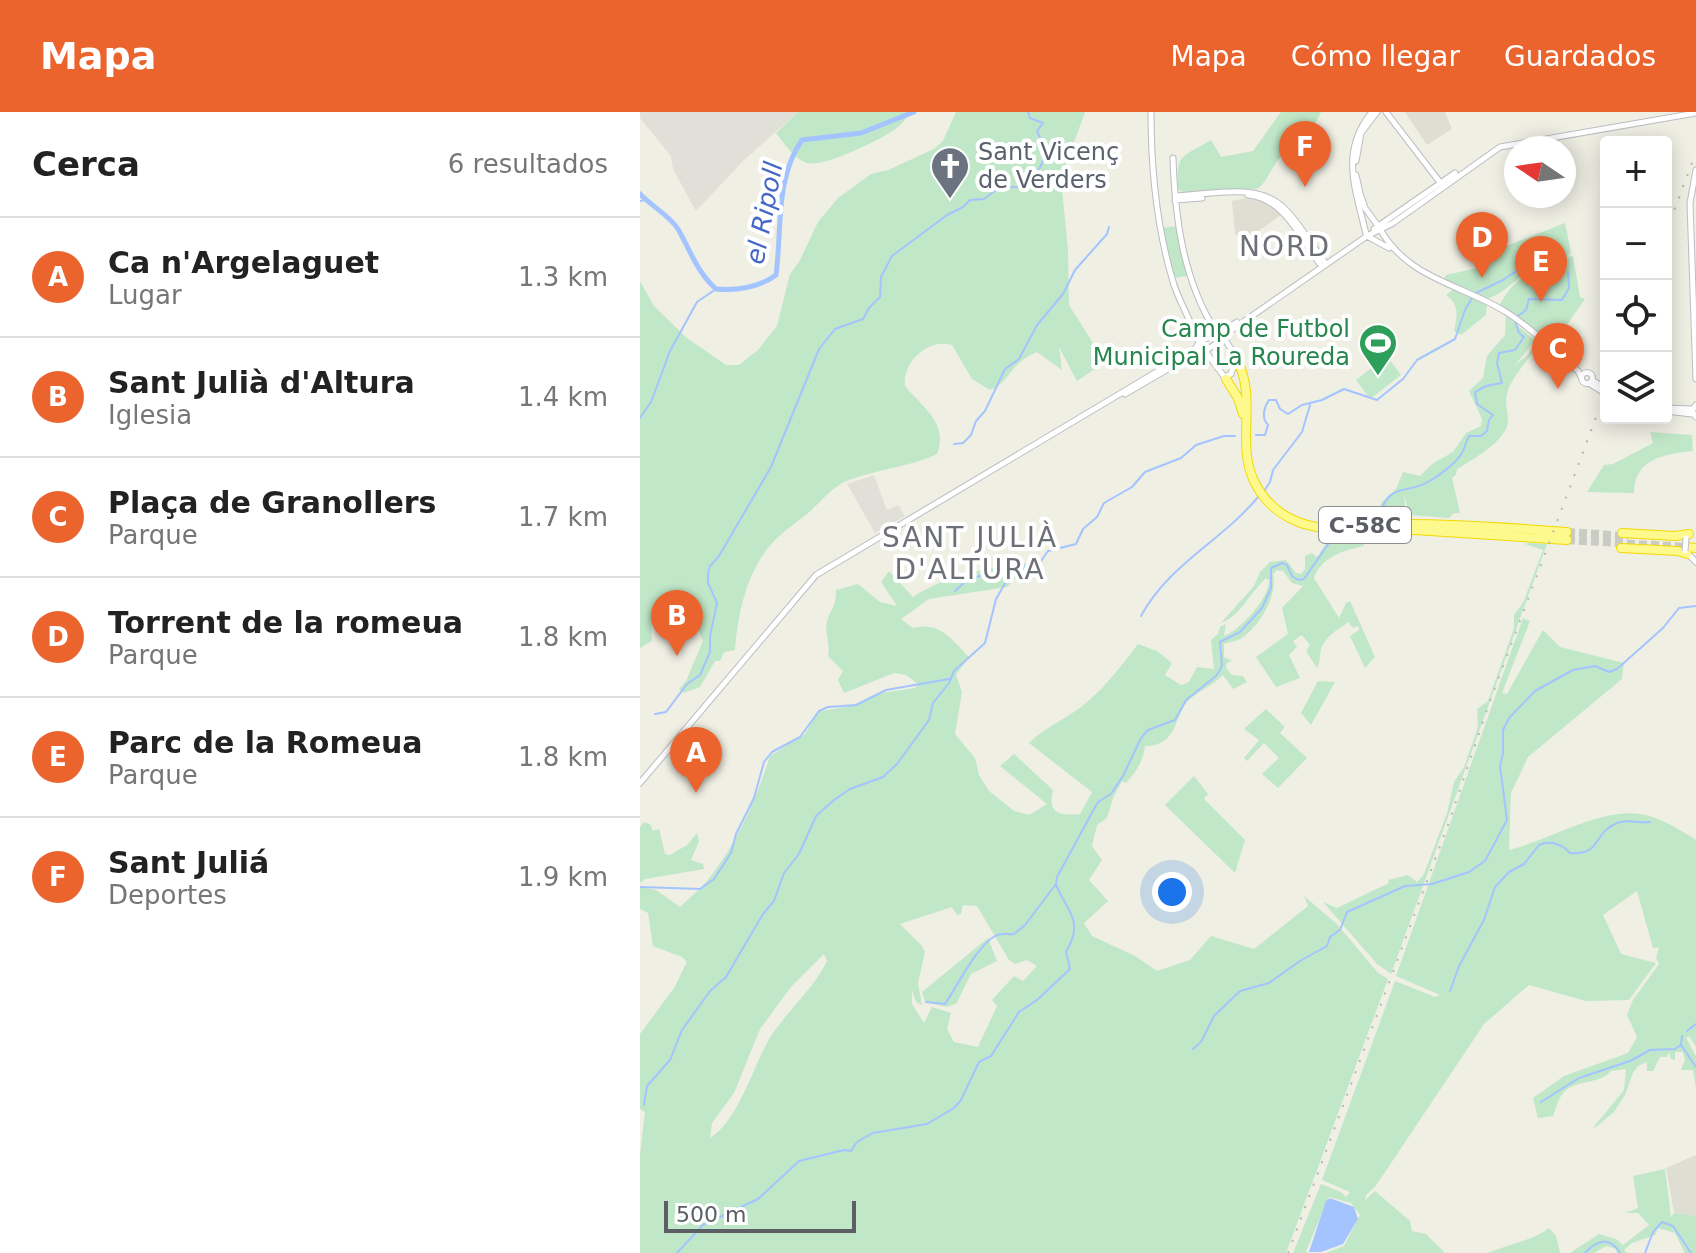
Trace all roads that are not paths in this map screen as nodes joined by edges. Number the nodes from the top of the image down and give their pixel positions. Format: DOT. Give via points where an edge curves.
graph roads {
  1 [pos="1151,112"];
  2 [pos="1374,112"];
  3 [pos="1386,112"];
  4 [pos="1684,112"];
  5 [pos="1696,113"];
  6 [pos="1173,158"];
  7 [pos="1696,170"];
  8 [pos="1694,181"];
  9 [pos="1441,185"];
  10 [pos="1357,191"];
  11 [pos="1175,198"];
  12 [pos="1370,215"];
  13 [pos="1363,221"];
  14 [pos="1379,227"];
  15 [pos="1367,235"];
  16 [pos="1384,237"];
  17 [pos="1378,242"];
  18 [pos="1394,251"];
  19 [pos="1322,263"];
  20 [pos="1221,335"];
  21 [pos="1695,337"];
  22 [pos="1200,348"];
  23 [pos="1237,359"];
  24 [pos="1224,378"];
  25 [pos="1696,379"];
  26 [pos="1600,388"];
  27 [pos="1672,410"];
  28 [pos="1695,411"];
  29 [pos="1260,492"];
  30 [pos="1622,533"];
  31 [pos="1567,536"];
  32 [pos="1690,543"];
  33 [pos="1621,548"];
  34 [pos="1696,562"];
  35 [pos="640,783"];
  1 -- 22 [label="street" via="1165,255"];
  2 -- 10 [label="street" via="1360,137"];
  3 -- 9 [label="street"];
  4 -- 9 [label="street" via="1503,143"];
  5 -- 9 [label="street" via="1509,144"];
  6 -- 11 [label="street"];
  7 -- 8 [label="street"];
  8 -- 21 [label="street"];
  9 -- 14 [label="street"];
  10 -- 12 [label="street"];
  10 -- 13 [label="street"];
  11 -- 19 [label="street" via="1251,195 1271,201"];
  11 -- 20 [label="street" via="1199,299"];
  12 -- 13 [label="street"];
  12 -- 14 [label="street"];
  13 -- 15 [label="street"];
  14 -- 15 [label="street"];
  14 -- 16 [label="street"];
  15 -- 17 [label="street"];
  15 -- 19 [label="street"];
  15 -- 20 [label="street"];
  16 -- 17 [label="street"];
  16 -- 18 [label="street"];
  17 -- 18 [label="street"];
  18 -- 26 [label="street" via="1427,275 1505,311 1581,374 1590,374 1590,382"];
  19 -- 20 [label="street"];
  20 -- 22 [label="street"];
  20 -- 22 [label="street"];
  20 -- 23 [label="street"];
  21 -- 25 [label="street"];
  22 -- 24 [label="street, C-58C"];
  22 -- 35 [label="street" via="816,575"];
  23 -- 24 [label="street"];
  23 -- 29 [label="highway, C-58C" via="1247,394 1247,459"];
  24 -- 29 [label="highway, C-58C" via="1242,410 1245,459"];
  27 -- 28 [label="street"];
  29 -- 31 [label="highway, C-58C" via="1289,518 1318,527 1412,524"];
  30 -- 32 [label="highway" via="1675,536"];
  32 -- 33 [label="highway" via="1678,551"];
  32 -- 34 [label="street"];
}
